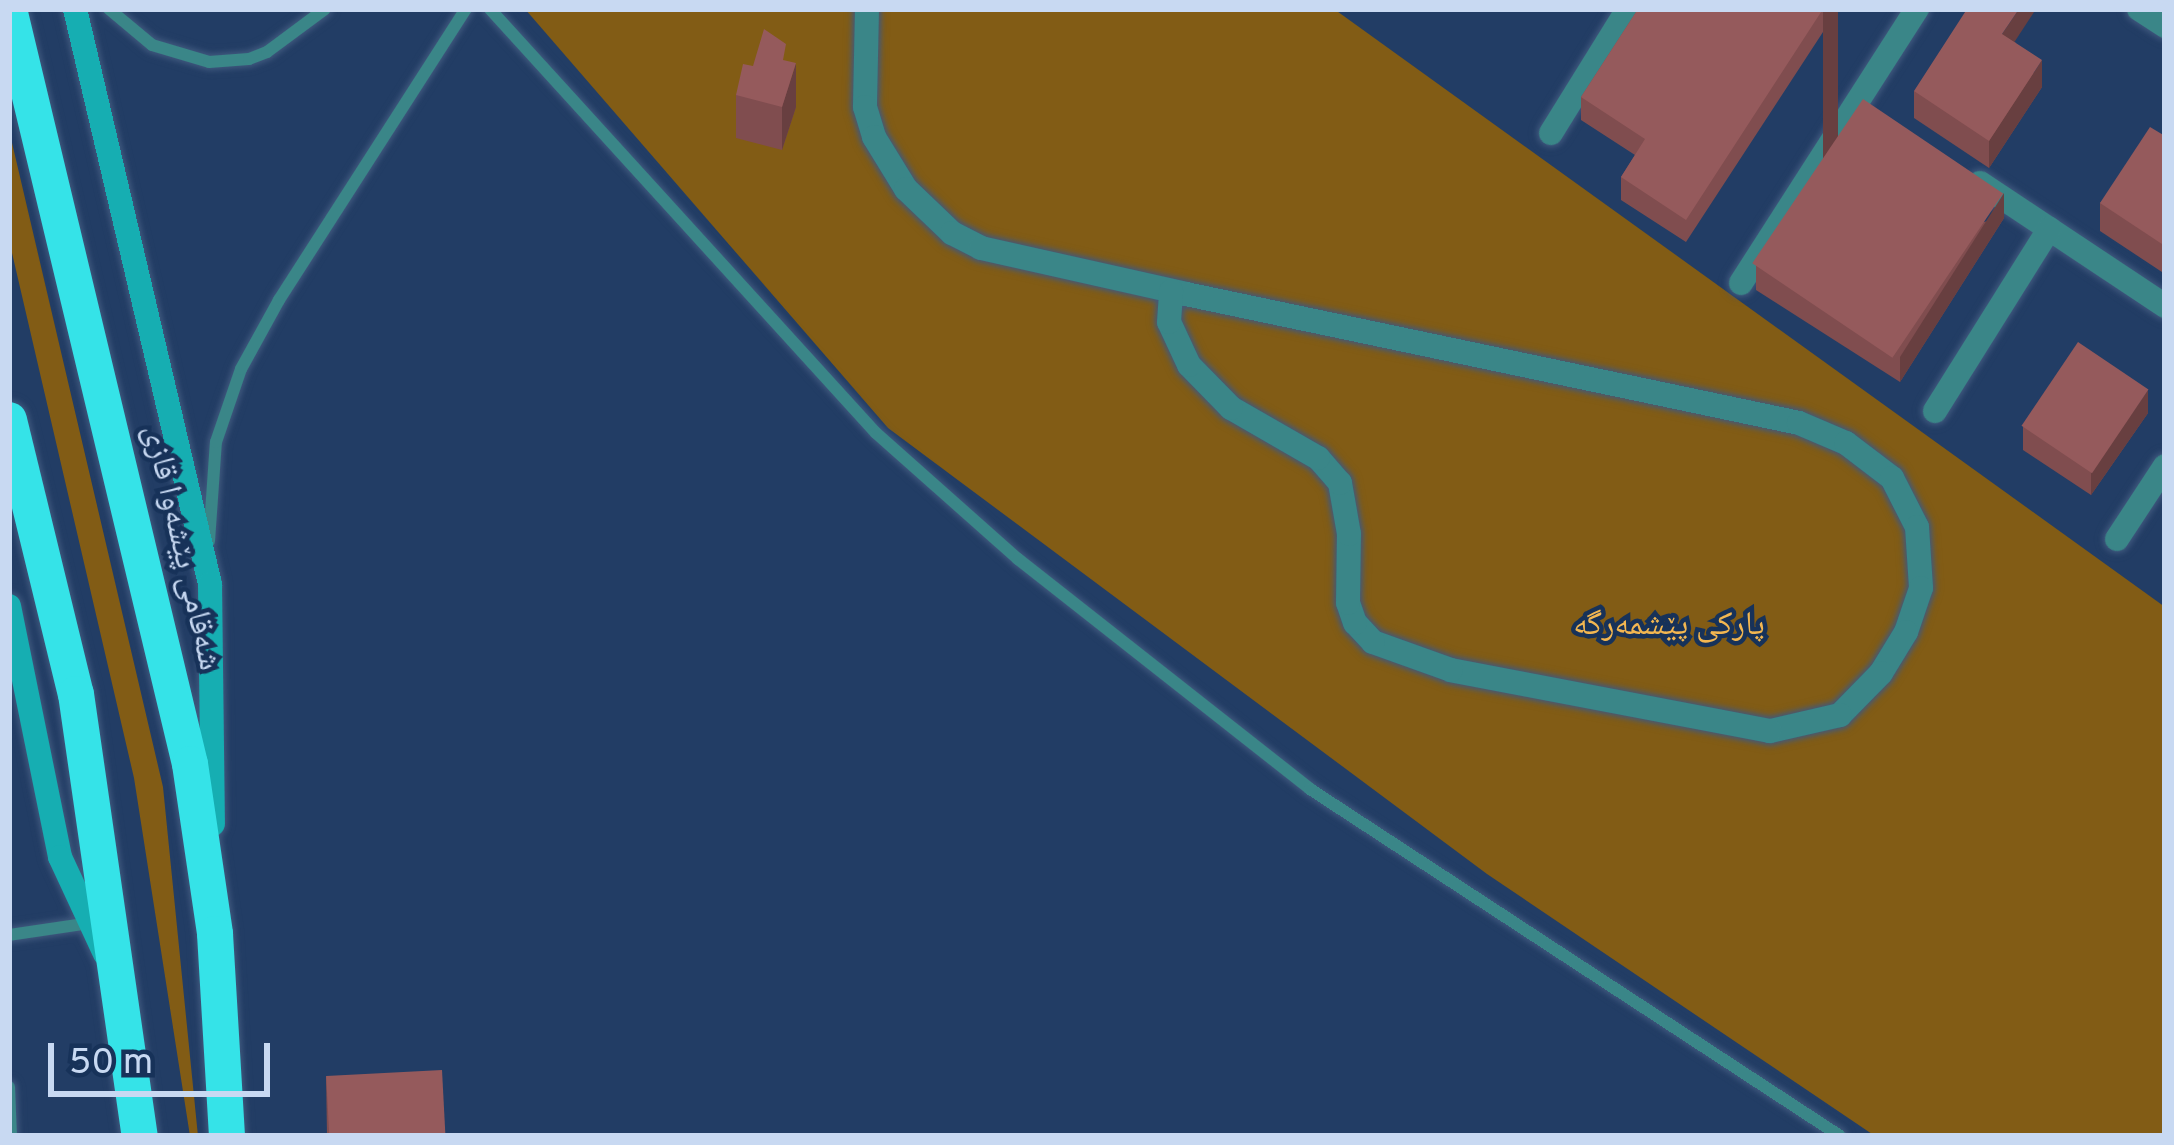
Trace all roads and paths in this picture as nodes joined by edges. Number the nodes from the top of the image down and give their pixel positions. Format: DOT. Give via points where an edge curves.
graph roads {
  1 [pos="10,9"];
  2 [pos="75,9"];
  3 [pos="109,9"];
  4 [pos="325,9"];
  5 [pos="466,9"];
  6 [pos="490,9"];
  7 [pos="867,9"];
  8 [pos="1628,9"];
  9 [pos="1917,9"];
  10 [pos="2139,9"];
  11 [pos="2165,26"];
  12 [pos="1551,133"];
  13 [pos="1954,165"];
  14 [pos="2050,229"];
  15 [pos="1741,283"];
  16 [pos="1171,291"];
  17 [pos="2165,306"];
  18 [pos="1935,411"];
  19 [pos="9,420"];
  20 [pos="2165,466"];
  21 [pos="2117,538"];
  22 [pos="210,584"];
  23 [pos="9,606"];
  24 [pos="90,923"];
  25 [pos="214,934"];
  26 [pos="9,935"];
  27 [pos="130,1040"];
  28 [pos="9,1087"];
  29 [pos="227,1129"];
  30 [pos="11,1136"];
  31 [pos="137,1136"];
  32 [pos="1840,1136"];
  1 -- 25 [label="highway, شەقامی پێشەوا قازی" via="190,764"];
  2 -- 22 [label="main road"];
  3 -- 4 [label="lane" via="170,54 228,62 289,41"];
  5 -- 22 [label="lane" via="241,369 216,442"];
  6 -- 32 [label="lane" via="876,433 1018,559 1310,789"];
  7 -- 16 [label="street" via="865,106 874,137 906,189 952,233 981,248"];
  8 -- 12 [label="street"];
  9 -- 15 [label="street" via="1868,108"];
  10 -- 11 [label="street"];
  13 -- 14 [label="street"];
  14 -- 17 [label="street"];
  14 -- 18 [label="street"];
  16 -- 16 [label="street" via="1169,322 1190,365 1232,408 1318,458 1340,483 1348,603 1373,642 1451,670 1770,731 1840,715 1906,632 1921,588 1917,527 1892,478 1846,443 1785,420"];
  19 -- 27 [label="highway" via="76,694"];
  20 -- 21 [label="street"];
  22 -- 25 [label="main road"];
  23 -- 24 [label="main road" via="60,857"];
  24 -- 26 [label="lane"];
  24 -- 27 [label="main road"];
  25 -- 29 [label="highway, شەقامی پێشەوا قازی"];
  27 -- 31 [label="highway"];
  28 -- 30 [label="lane"];
}
